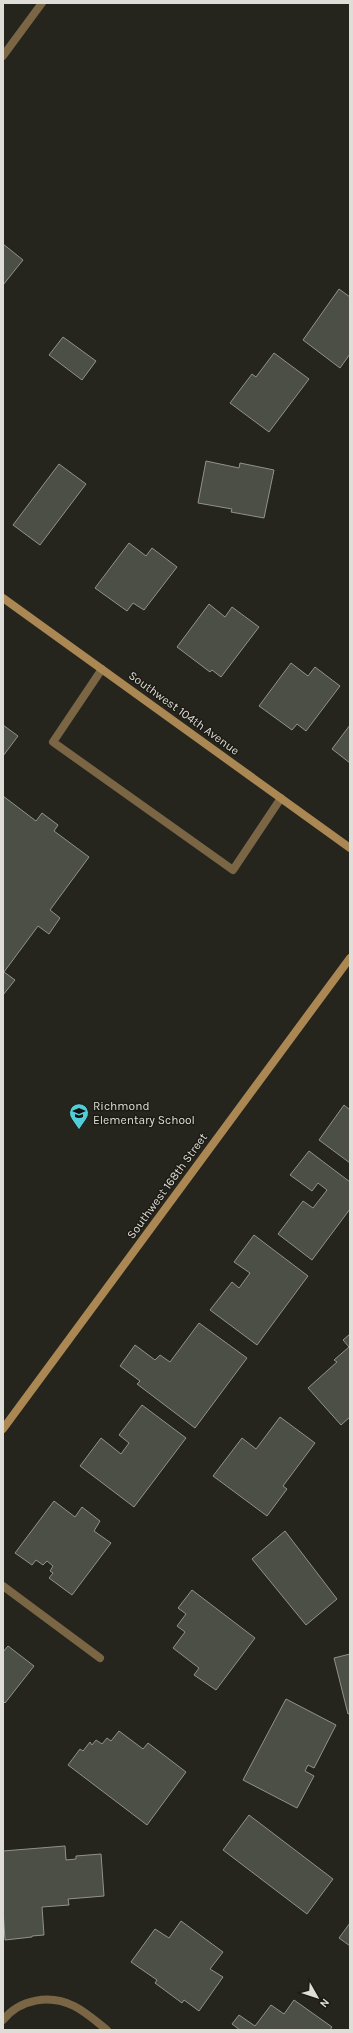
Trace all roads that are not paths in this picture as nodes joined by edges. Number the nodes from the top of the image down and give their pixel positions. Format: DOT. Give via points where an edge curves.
graph roads {
  1 [pos="42,3"];
  2 [pos="3,56"];
  3 [pos="3,598"];
  4 [pos="102,669"];
  5 [pos="281,798"];
  6 [pos="350,848"];
  7 [pos="350,958"];
  8 [pos="3,1429"];
  9 [pos="3,1586"];
  10 [pos="100,1658"];
  11 [pos="3,2020"];
  12 [pos="107,2030"];
  1 -- 2 [label="street"];
  3 -- 4 [label="street, Southwest 104th Avenue"];
  4 -- 5 [label="street, Southwest 104th Avenue"];
  4 -- 5 [label="street" via="53,742 233,870"];
  5 -- 6 [label="street, Southwest 104th Avenue"];
  7 -- 8 [label="street, Southwest 168th Street"];
  9 -- 10 [label="street"];
  11 -- 12 [label="street" via="17,2008 33,2001 53,2000 75,2006"];
}
